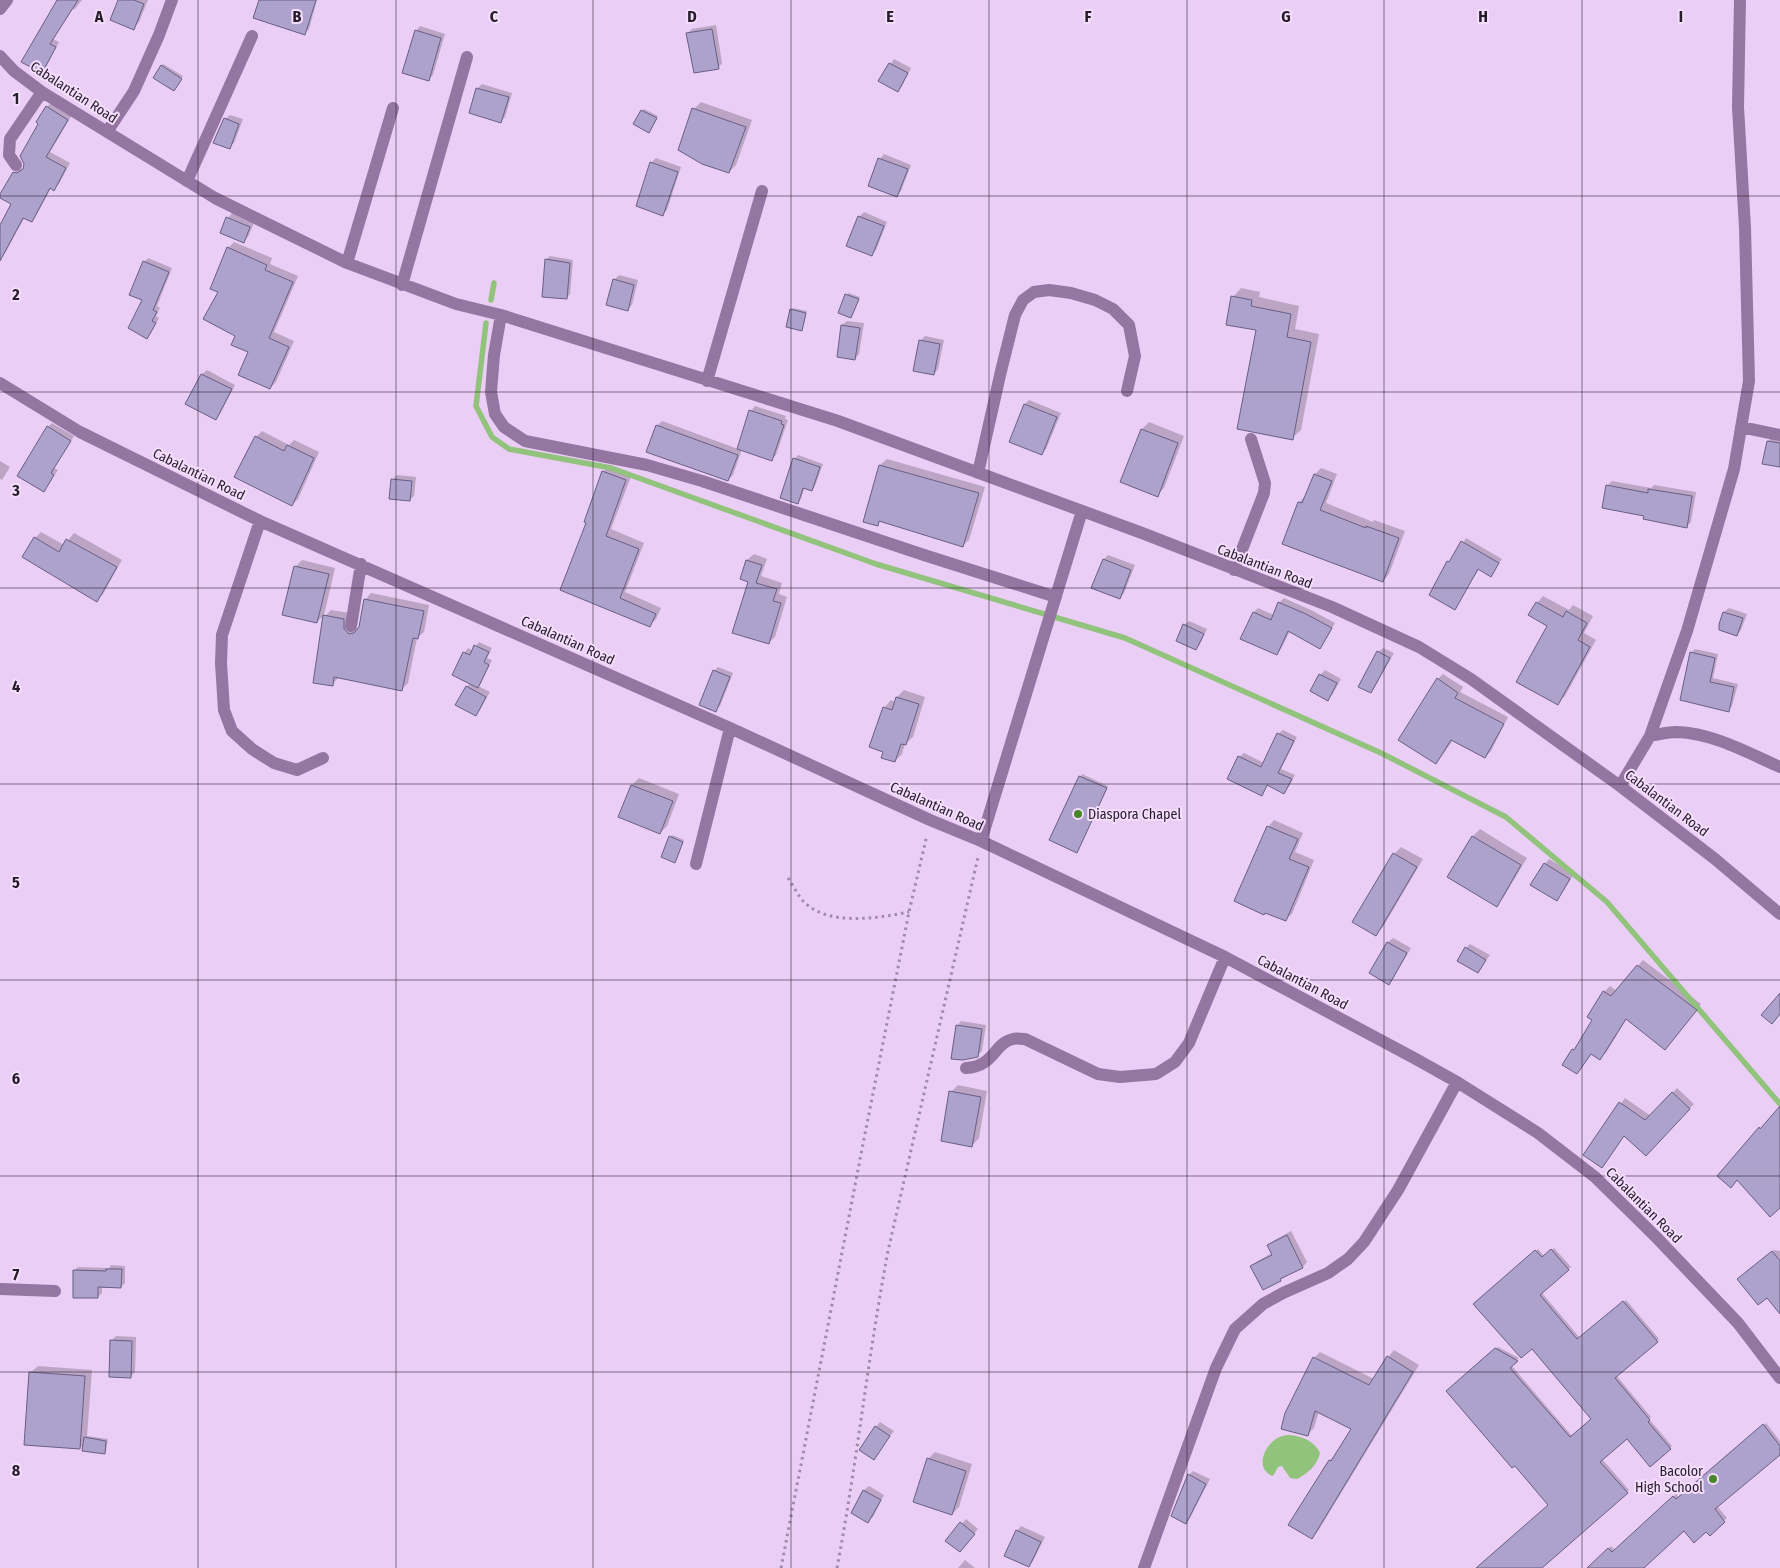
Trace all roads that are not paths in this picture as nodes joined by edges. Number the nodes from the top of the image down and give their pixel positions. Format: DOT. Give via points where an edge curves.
graph roads {
  1 [pos="6,0"];
  2 [pos="172,0"];
  3 [pos="1740,0"];
  4 [pos="0,9"];
  5 [pos="252,36"];
  6 [pos="0,56"];
  7 [pos="467,57"];
  8 [pos="42,92"];
  9 [pos="393,108"];
  10 [pos="107,132"];
  11 [pos="16,165"];
  12 [pos="187,181"];
  13 [pos="762,191"];
  14 [pos="347,263"];
  15 [pos="402,284"];
  16 [pos="501,316"];
  17 [pos="707,381"];
  18 [pos="0,383"];
  19 [pos="1127,391"];
  20 [pos="1742,427"];
  21 [pos="1780,435"];
  22 [pos="1250,439"];
  23 [pos="978,473"];
  24 [pos="1082,511"];
  25 [pos="260,521"];
  26 [pos="361,564"];
  27 [pos="1234,570"];
  28 [pos="1055,602"];
  29 [pos="351,626"];
  30 [pos="730,728"];
  31 [pos="1650,736"];
  32 [pos="323,758"];
  33 [pos="1780,767"];
  34 [pos="1620,786"];
  35 [pos="981,841"];
  36 [pos="696,864"];
  37 [pos="1780,914"];
  38 [pos="1225,957"];
  39 [pos="966,1068"];
  40 [pos="1457,1082"];
  41 [pos="0,1289"];
  42 [pos="55,1291"];
  43 [pos="1780,1378"];
  44 [pos="1144,1568"];
  1 -- 4 [label="street"];
  2 -- 10 [label="street" via="134,91"];
  3 -- 20 [label="street" via="1738,107 1749,346 1749,381"];
  5 -- 12 [label="street"];
  6 -- 8 [label="street, Cabalantian Road"];
  7 -- 15 [label="street"];
  8 -- 10 [label="street, Cabalantian Road"];
  8 -- 11 [label="street" via="10,139 9,155"];
  9 -- 14 [label="street"];
  10 -- 12 [label="street, Cabalantian Road"];
  12 -- 14 [label="street, Cabalantian Road"];
  13 -- 17 [label="street"];
  14 -- 15 [label="street, Cabalantian Road"];
  15 -- 16 [label="street, Cabalantian Road"];
  16 -- 17 [label="street, Cabalantian Road"];
  16 -- 28 [label="street" via="491,392 495,414 504,427 525,441 647,465 702,481"];
  17 -- 23 [label="street, Cabalantian Road" via="838,421"];
  18 -- 25 [label="street, Cabalantian Road" via="80,432"];
  19 -- 23 [label="street" via="1135,356 1130,325 1113,309 1095,300 1071,292 1034,292 1023,300 1015,315"];
  20 -- 21 [label="street"];
  20 -- 31 [label="street" via="1715,537 1687,631"];
  22 -- 27 [label="street" via="1265,483 1264,493"];
  23 -- 24 [label="street, Cabalantian Road"];
  24 -- 27 [label="street, Cabalantian Road"];
  24 -- 28 [label="street"];
  25 -- 26 [label="street, Cabalantian Road"];
  25 -- 32 [label="street" via="222,635 224,710 232,731 252,750 274,763 297,770"];
  26 -- 29 [label="street"];
  26 -- 30 [label="street, Cabalantian Road"];
  27 -- 34 [label="street, Cabalantian Road" via="1332,607 1419,647 1471,679"];
  28 -- 35 [label="street"];
  30 -- 35 [label="street, Cabalantian Road"];
  30 -- 36 [label="street"];
  31 -- 33 [label="street" via="1690,733 1736,747"];
  31 -- 34 [label="street"];
  34 -- 37 [label="street, Cabalantian Road" via="1715,858"];
  35 -- 38 [label="street, Cabalantian Road"];
  38 -- 39 [label="street" via="1189,1043 1175,1062 1156,1074 1120,1078 1098,1074 1025,1039 1006,1042 984,1063 976,1068"];
  38 -- 40 [label="street, Cabalantian Road"];
  40 -- 43 [label="street, Cabalantian Road" via="1538,1133 1595,1177 1738,1324"];
  40 -- 44 [label="street" via="1398,1190 1364,1242 1328,1273 1263,1304 1236,1329 1216,1368"];
  41 -- 42 [label="street"];
}
